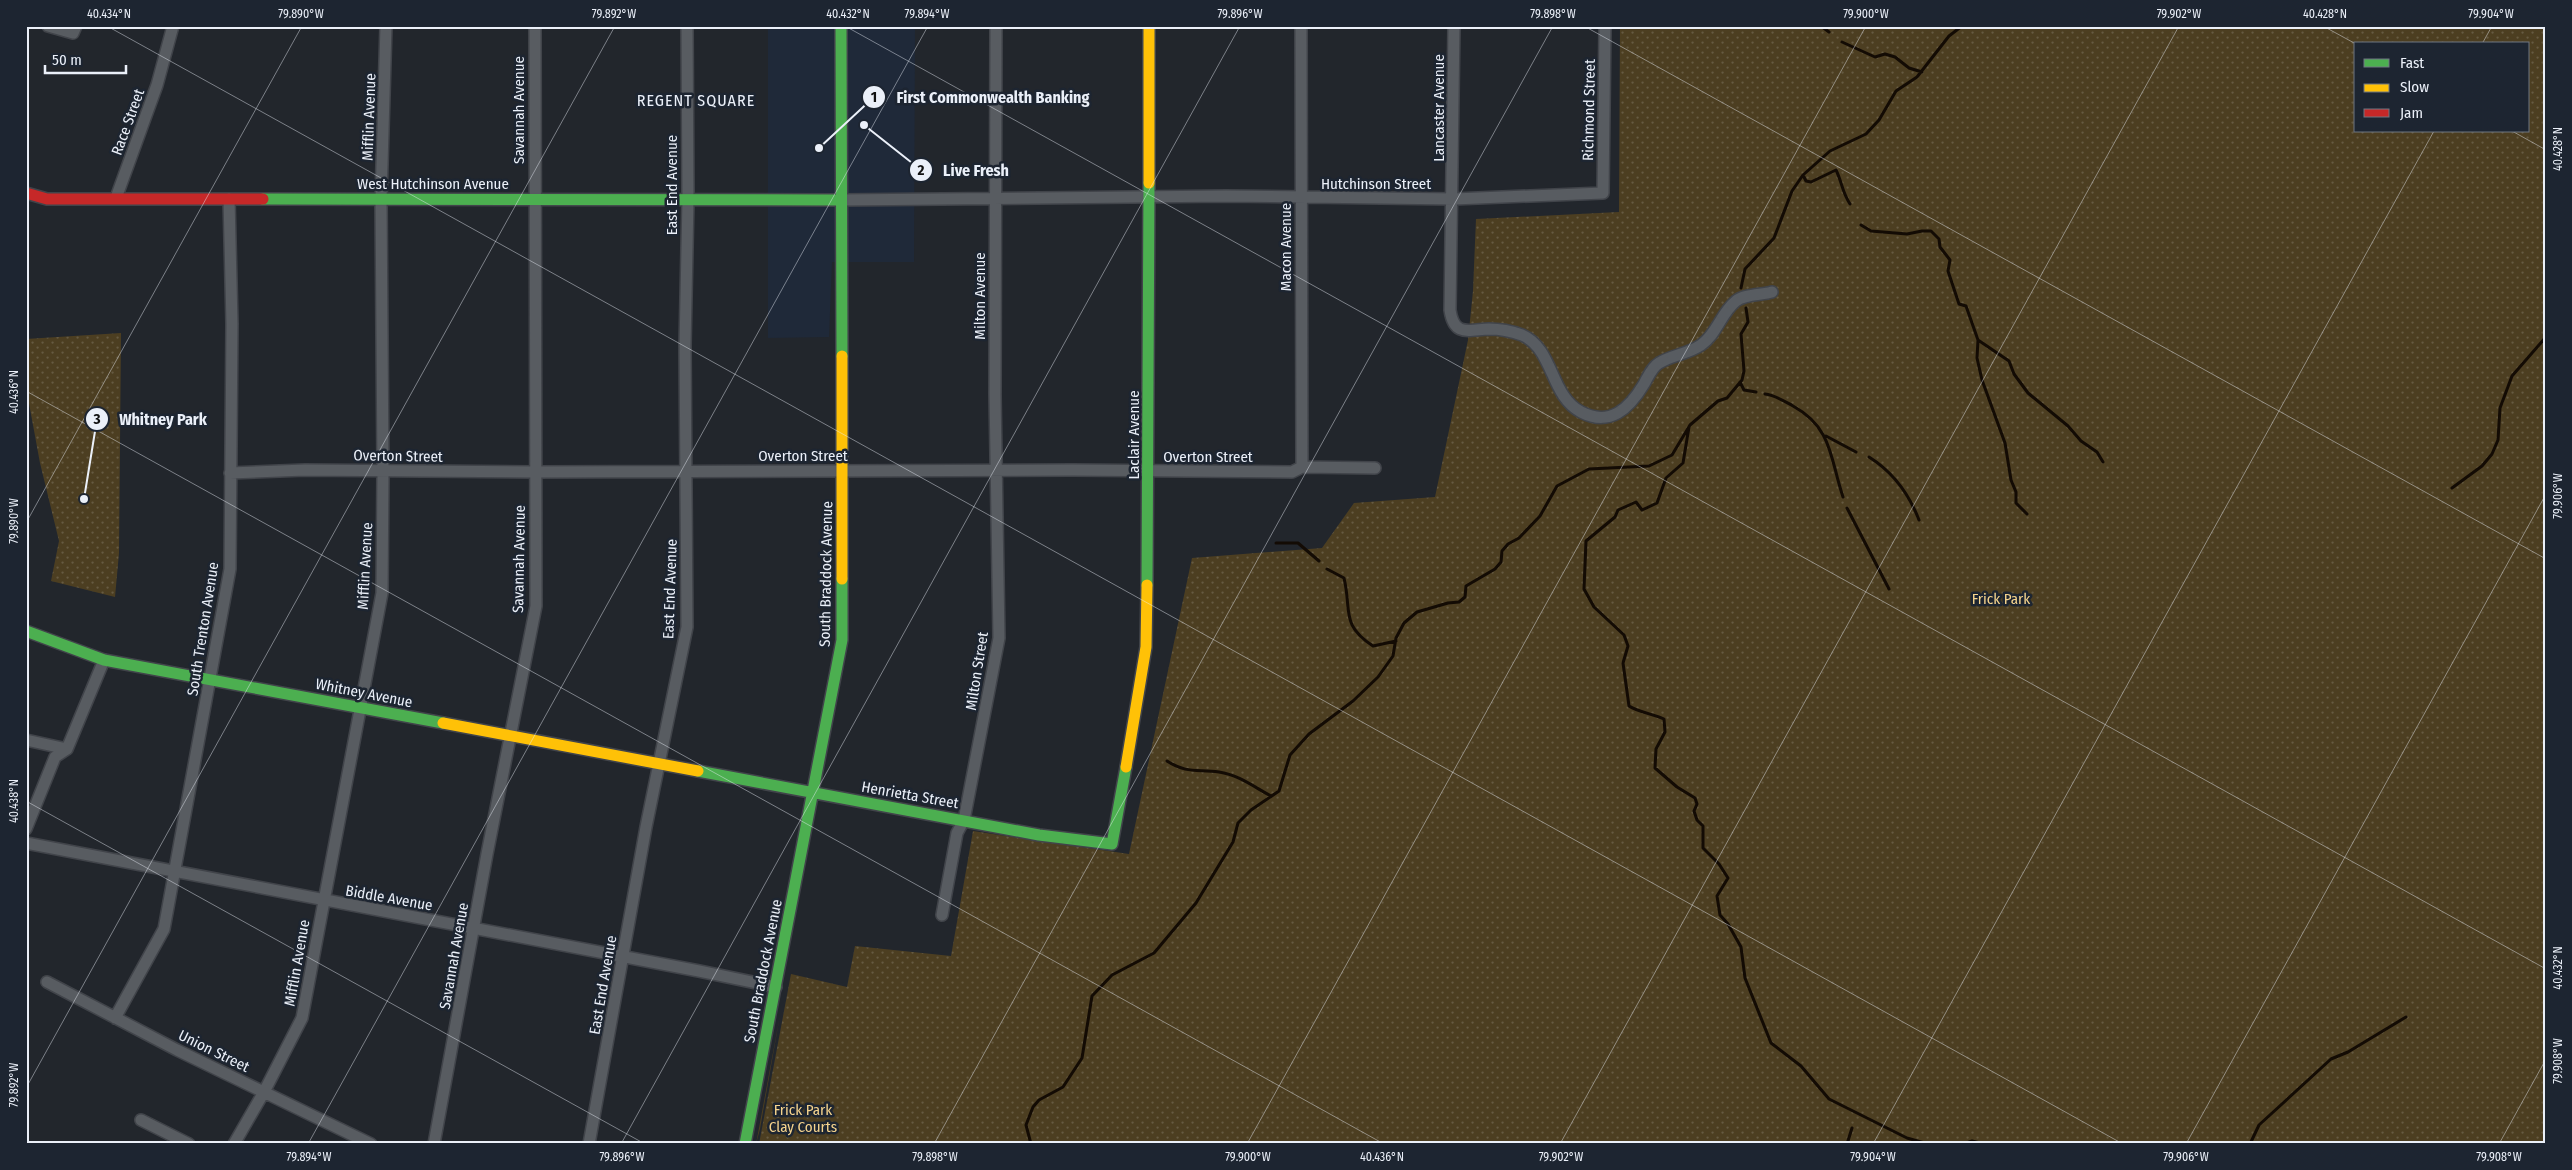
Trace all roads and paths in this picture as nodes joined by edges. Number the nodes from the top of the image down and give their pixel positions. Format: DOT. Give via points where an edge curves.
graph roads {
  1 [pos="48,26"];
  2 [pos="173,26"];
  3 [pos="386,26"];
  4 [pos="535,26"];
  5 [pos="687,26"];
  6 [pos="841,26"];
  7 [pos="996,26"];
  8 [pos="1149,26"];
  9 [pos="1301,26"];
  10 [pos="1454,26"];
  11 [pos="1605,26"];
  12 [pos="75,30"];
  13 [pos="26,193"];
  14 [pos="1604,193"];
  15 [pos="116,198"];
  16 [pos="996,198"];
  17 [pos="1301,198"];
  18 [pos="229,199"];
  19 [pos="535,199"];
  20 [pos="688,199"];
  21 [pos="1149,199"];
  22 [pos="1454,199"];
  23 [pos="381,200"];
  24 [pos="841,200"];
  25 [pos="1772,292"];
  26 [pos="995,395"];
  27 [pos="1375,468"];
  28 [pos="687,471"];
  29 [pos="842,471"];
  30 [pos="383,472"];
  31 [pos="534,472"];
  32 [pos="996,472"];
  33 [pos="1149,472"];
  34 [pos="230,473"];
  35 [pos="1298,473"];
  36 [pos="26,632"];
  37 [pos="104,660"];
  38 [pos="211,680"];
  39 [pos="361,708"];
  40 [pos="510,735"];
  41 [pos="26,740"];
  42 [pos="67,749"];
  43 [pos="660,763"];
  44 [pos="700,770"];
  45 [pos="812,794"];
  46 [pos="964,820"];
  47 [pos="26,829"];
  48 [pos="1114,841"];
  49 [pos="26,843"];
  50 [pos="174,872"];
  51 [pos="324,901"];
  52 [pos="942,915"];
  53 [pos="474,929"];
  54 [pos="623,957"];
  55 [pos="47,982"];
  56 [pos="776,988"];
  57 [pos="115,1018"];
  58 [pos="264,1092"];
  59 [pos="142,1120"];
  60 [pos="190,1144"];
  61 [pos="234,1144"];
  62 [pos="371,1144"];
  63 [pos="434,1144"];
  64 [pos="589,1144"];
  65 [pos="746,1144"];
  1 -- 12 [label="street"];
  2 -- 15 [label="street, Race Street" via="157,86"];
  3 -- 23 [label="street, Mifflin Avenue"];
  4 -- 19 [label="street, Savannah Avenue"];
  5 -- 20 [label="street, East End Avenue"];
  6 -- 24 [label="street, South Braddock Avenue"];
  7 -- 16 [label="street"];
  8 -- 21 [label="street, Laclair Avenue"];
  9 -- 17 [label="street, Macon Avenue"];
  10 -- 22 [label="street, Lancaster Avenue"];
  11 -- 14 [label="street, Richmond Street"];
  13 -- 15 [label="street, West Hutchinson Avenue" via="47,199"];
  14 -- 22 [label="street, Hutchinson Street"];
  15 -- 18 [label="street, West Hutchinson Avenue"];
  16 -- 21 [label="street, Hutchinson Street"];
  16 -- 24 [label="street, Hutchinson Street"];
  16 -- 26 [label="street, Milton Avenue"];
  17 -- 21 [label="street, Hutchinson Street"];
  17 -- 22 [label="street, Hutchinson Street"];
  17 -- 35 [label="street, Macon Avenue"];
  18 -- 23 [label="street, West Hutchinson Avenue"];
  18 -- 34 [label="street, South Trenton Avenue" via="232,324"];
  19 -- 20 [label="street, West Hutchinson Avenue"];
  19 -- 23 [label="street, West Hutchinson Avenue"];
  19 -- 31 [label="street, Savannah Avenue"];
  20 -- 24 [label="street, West Hutchinson Avenue"];
  20 -- 28 [label="street, East End Avenue"];
  21 -- 33 [label="street, Laclair Avenue"];
  22 -- 25 [label="street, Lancaster Avenue" via="1452,322 1458,329 1509,330 1527,337 1543,352 1552,376 1566,397 1579,411 1594,417 1608,418 1620,413 1631,404 1658,363 1702,344 1737,300"];
  23 -- 30 [label="street, Mifflin Avenue"];
  24 -- 29 [label="street, South Braddock Avenue"];
  26 -- 32 [label="street, Milton Street"];
  27 -- 35 [label="street, Overton Street"];
  28 -- 29 [label="street, Overton Street"];
  28 -- 31 [label="street, Overton Street"];
  28 -- 43 [label="street, East End Avenue" via="687,627"];
  29 -- 32 [label="street, Overton Street"];
  29 -- 45 [label="street, South Braddock Avenue" via="842,640"];
  30 -- 31 [label="street, Overton Street"];
  30 -- 34 [label="street, Overton Street" via="306,470"];
  30 -- 39 [label="street, Mifflin Avenue" via="382,593"];
  31 -- 40 [label="street, Savannah Avenue" via="536,606"];
  32 -- 33 [label="street, Overton Street"];
  32 -- 46 [label="street, Milton Street" via="999,638"];
  33 -- 35 [label="street, Overton Street" via="1226,470"];
  33 -- 48 [label="street, Laclair Avenue" via="1145,662"];
  34 -- 38 [label="street, South Trenton Avenue" via="230,569"];
  36 -- 37 [label="street, Whitney Avenue"];
  37 -- 38 [label="street, Whitney Avenue"];
  37 -- 42 [label="street"];
  38 -- 39 [label="street, Whitney Avenue"];
  38 -- 50 [label="street, South Trenton Avenue"];
  39 -- 40 [label="street, Whitney Avenue"];
  39 -- 51 [label="street, Mifflin Avenue"];
  40 -- 43 [label="street, Whitney Avenue"];
  40 -- 53 [label="street, Savannah Avenue"];
  41 -- 42 [label="street"];
  42 -- 47 [label="street" via="54,757"];
  43 -- 44 [label="street, Whitney Avenue"];
  43 -- 54 [label="street, East End Avenue"];
  44 -- 45 [label="street, Henrietta Street"];
  45 -- 46 [label="street, Henrietta Street"];
  45 -- 56 [label="street, South Braddock Avenue"];
  46 -- 48 [label="street, Henrietta Street" via="1108,846"];
  46 -- 52 [label="street, Milton Street" via="957,833"];
  49 -- 50 [label="street, Biddle Avenue"];
  50 -- 51 [label="street, Biddle Avenue"];
  50 -- 57 [label="street, South Trenton Avenue" via="164,928"];
  51 -- 53 [label="street, Biddle Avenue"];
  51 -- 58 [label="street, Mifflin Avenue" via="302,1018"];
  53 -- 54 [label="street, Biddle Avenue"];
  53 -- 63 [label="street, Savannah Avenue"];
  54 -- 56 [label="street, Biddle Avenue"];
  54 -- 64 [label="street, East End Avenue"];
  55 -- 57 [label="street, Union Street"];
  56 -- 65 [label="street, South Braddock Avenue"];
  57 -- 58 [label="street, Union Street"];
  58 -- 61 [label="street, Mifflin Avenue"];
  58 -- 62 [label="street, Union Street"];
  59 -- 60 [label="street"];
}
